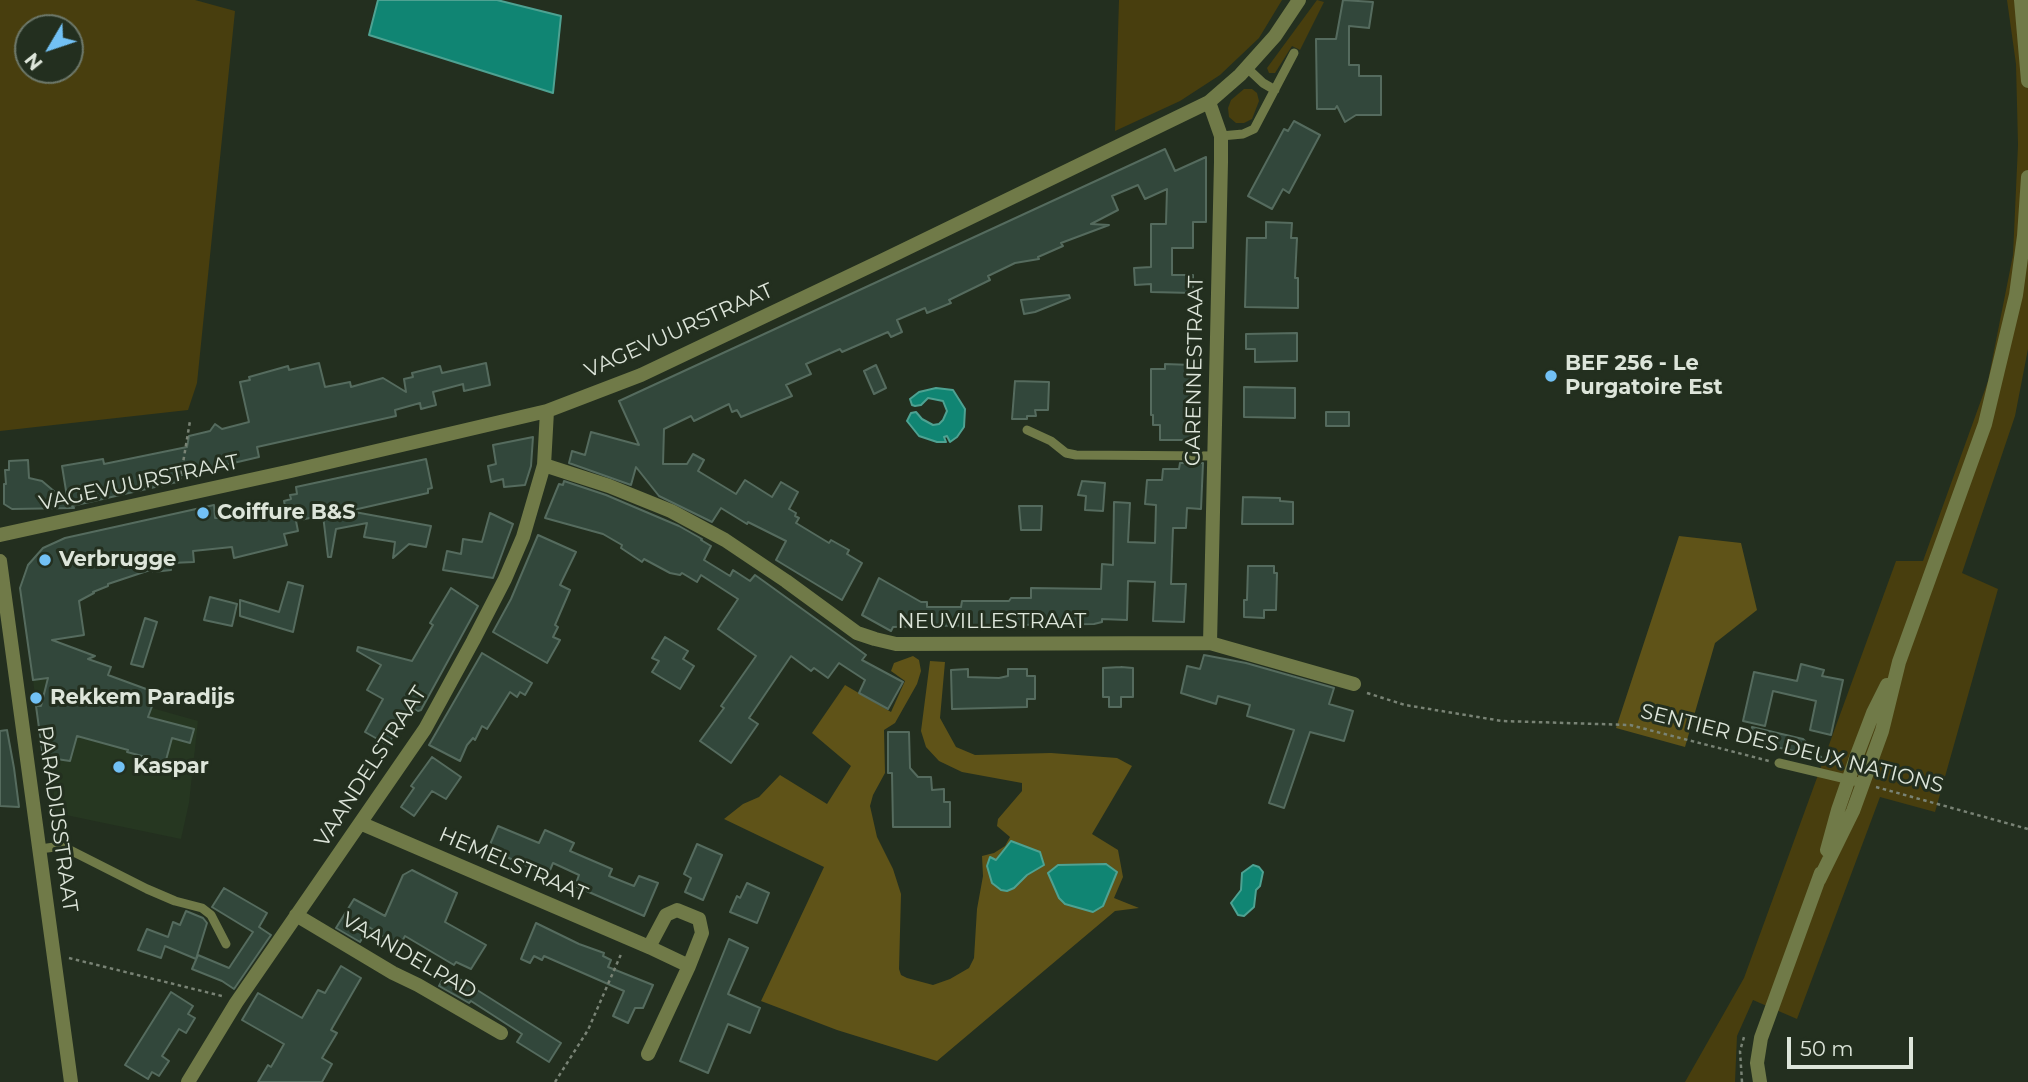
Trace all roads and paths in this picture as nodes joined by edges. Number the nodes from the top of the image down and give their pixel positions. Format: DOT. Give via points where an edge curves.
graph roads {
  1 [pos="1298,0"];
  2 [pos="2021,0"];
  3 [pos="1294,53"];
  4 [pos="1246,67"];
  5 [pos="2028,81"];
  6 [pos="1275,90"];
  7 [pos="1209,102"];
  8 [pos="1220,136"];
  9 [pos="2028,177"];
  10 [pos="547,411"];
  11 [pos="190,421"];
  12 [pos="1027,430"];
  13 [pos="1214,456"];
  14 [pos="544,465"];
  15 [pos="181,495"];
  16 [pos="0,535"];
  17 [pos="0,561"];
  18 [pos="1210,643"];
  19 [pos="1354,684"];
  20 [pos="1779,763"];
  21 [pos="1856,780"];
  22 [pos="360,823"];
  23 [pos="2028,829"];
  24 [pos="40,849"];
  25 [pos="296,915"];
  26 [pos="628,937"];
  27 [pos="226,944"];
  28 [pos="649,947"];
  29 [pos="55,961"];
  30 [pos="689,966"];
  31 [pos="236,1003"];
  32 [pos="501,1033"];
  33 [pos="648,1054"];
  34 [pos="71,1082"];
  35 [pos="188,1082"];
  36 [pos="555,1082"];
  37 [pos="1760,1082"];
  1 -- 4 [label="street, VAGEVUURSTRAAT" via="1275,36"];
  2 -- 5 [label="street"];
  3 -- 6 [label="lane"];
  4 -- 6 [label="lane"];
  4 -- 7 [label="street, VAGEVUURSTRAAT"];
  6 -- 8 [label="lane" via="1254,129"];
  7 -- 8 [label="street, GARENNESTRAAT"];
  7 -- 10 [label="street, VAGEVUURSTRAAT" via="653,370"];
  8 -- 13 [label="street, GARENNESTRAAT"];
  9 -- 21 [label="street" via="2016,295 1992,404 1899,662 1873,713"];
  10 -- 14 [label="street, VAANDELSTRAAT"];
  10 -- 15 [label="street, VAGEVUURSTRAAT"];
  11 -- 15 [label="path" via="179,482"];
  12 -- 13 [label="lane" via="1076,455"];
  13 -- 18 [label="street, GARENNESTRAAT"];
  14 -- 18 [label="street, NEUVILLESTRAAT" via="671,511 725,540 857,633 875,639 896,644"];
  14 -- 22 [label="street, VAANDELSTRAAT" via="523,537 492,604 425,729"];
  15 -- 16 [label="street, VAGEVUURSTRAAT"];
  17 -- 24 [label="street, PARADIJSSTRAAT"];
  18 -- 19 [label="street, NEUVILLESTRAAT"];
  19 -- 20 [label="path, SENTIER DES DEUX NATIONS" via="1405,705 1502,721 1630,725"];
  20 -- 21 [label="lane, SENTIER DES DEUX NATIONS"];
  21 -- 23 [label="path, SENTIER DES DEUX NATIONS"];
  21 -- 37 [label="street" via="1838,810 1819,880 1761,1038"];
  22 -- 25 [label="street, VAANDELSTRAAT"];
  22 -- 26 [label="street, HEMELSTRAAT"];
  24 -- 27 [label="lane" via="62,846 147,889 202,908 211,915"];
  24 -- 29 [label="street, PARADIJSSTRAAT"];
  25 -- 31 [label="street, VAANDELSTRAAT"];
  25 -- 32 [label="street, VAANDELPAD"];
  26 -- 28 [label="street, HEMELSTRAAT"];
  26 -- 36 [label="path" via="589,1030"];
  28 -- 30 [label="street, HEMELSTRAAT"];
  28 -- 30 [label="street" via="666,915 677,909 699,919 702,933"];
  29 -- 31 [label="path" via="71,958"];
  29 -- 34 [label="street, PARADIJSSTRAAT"];
  30 -- 33 [label="street"];
  31 -- 35 [label="street, VAANDELSTRAAT"];
}
